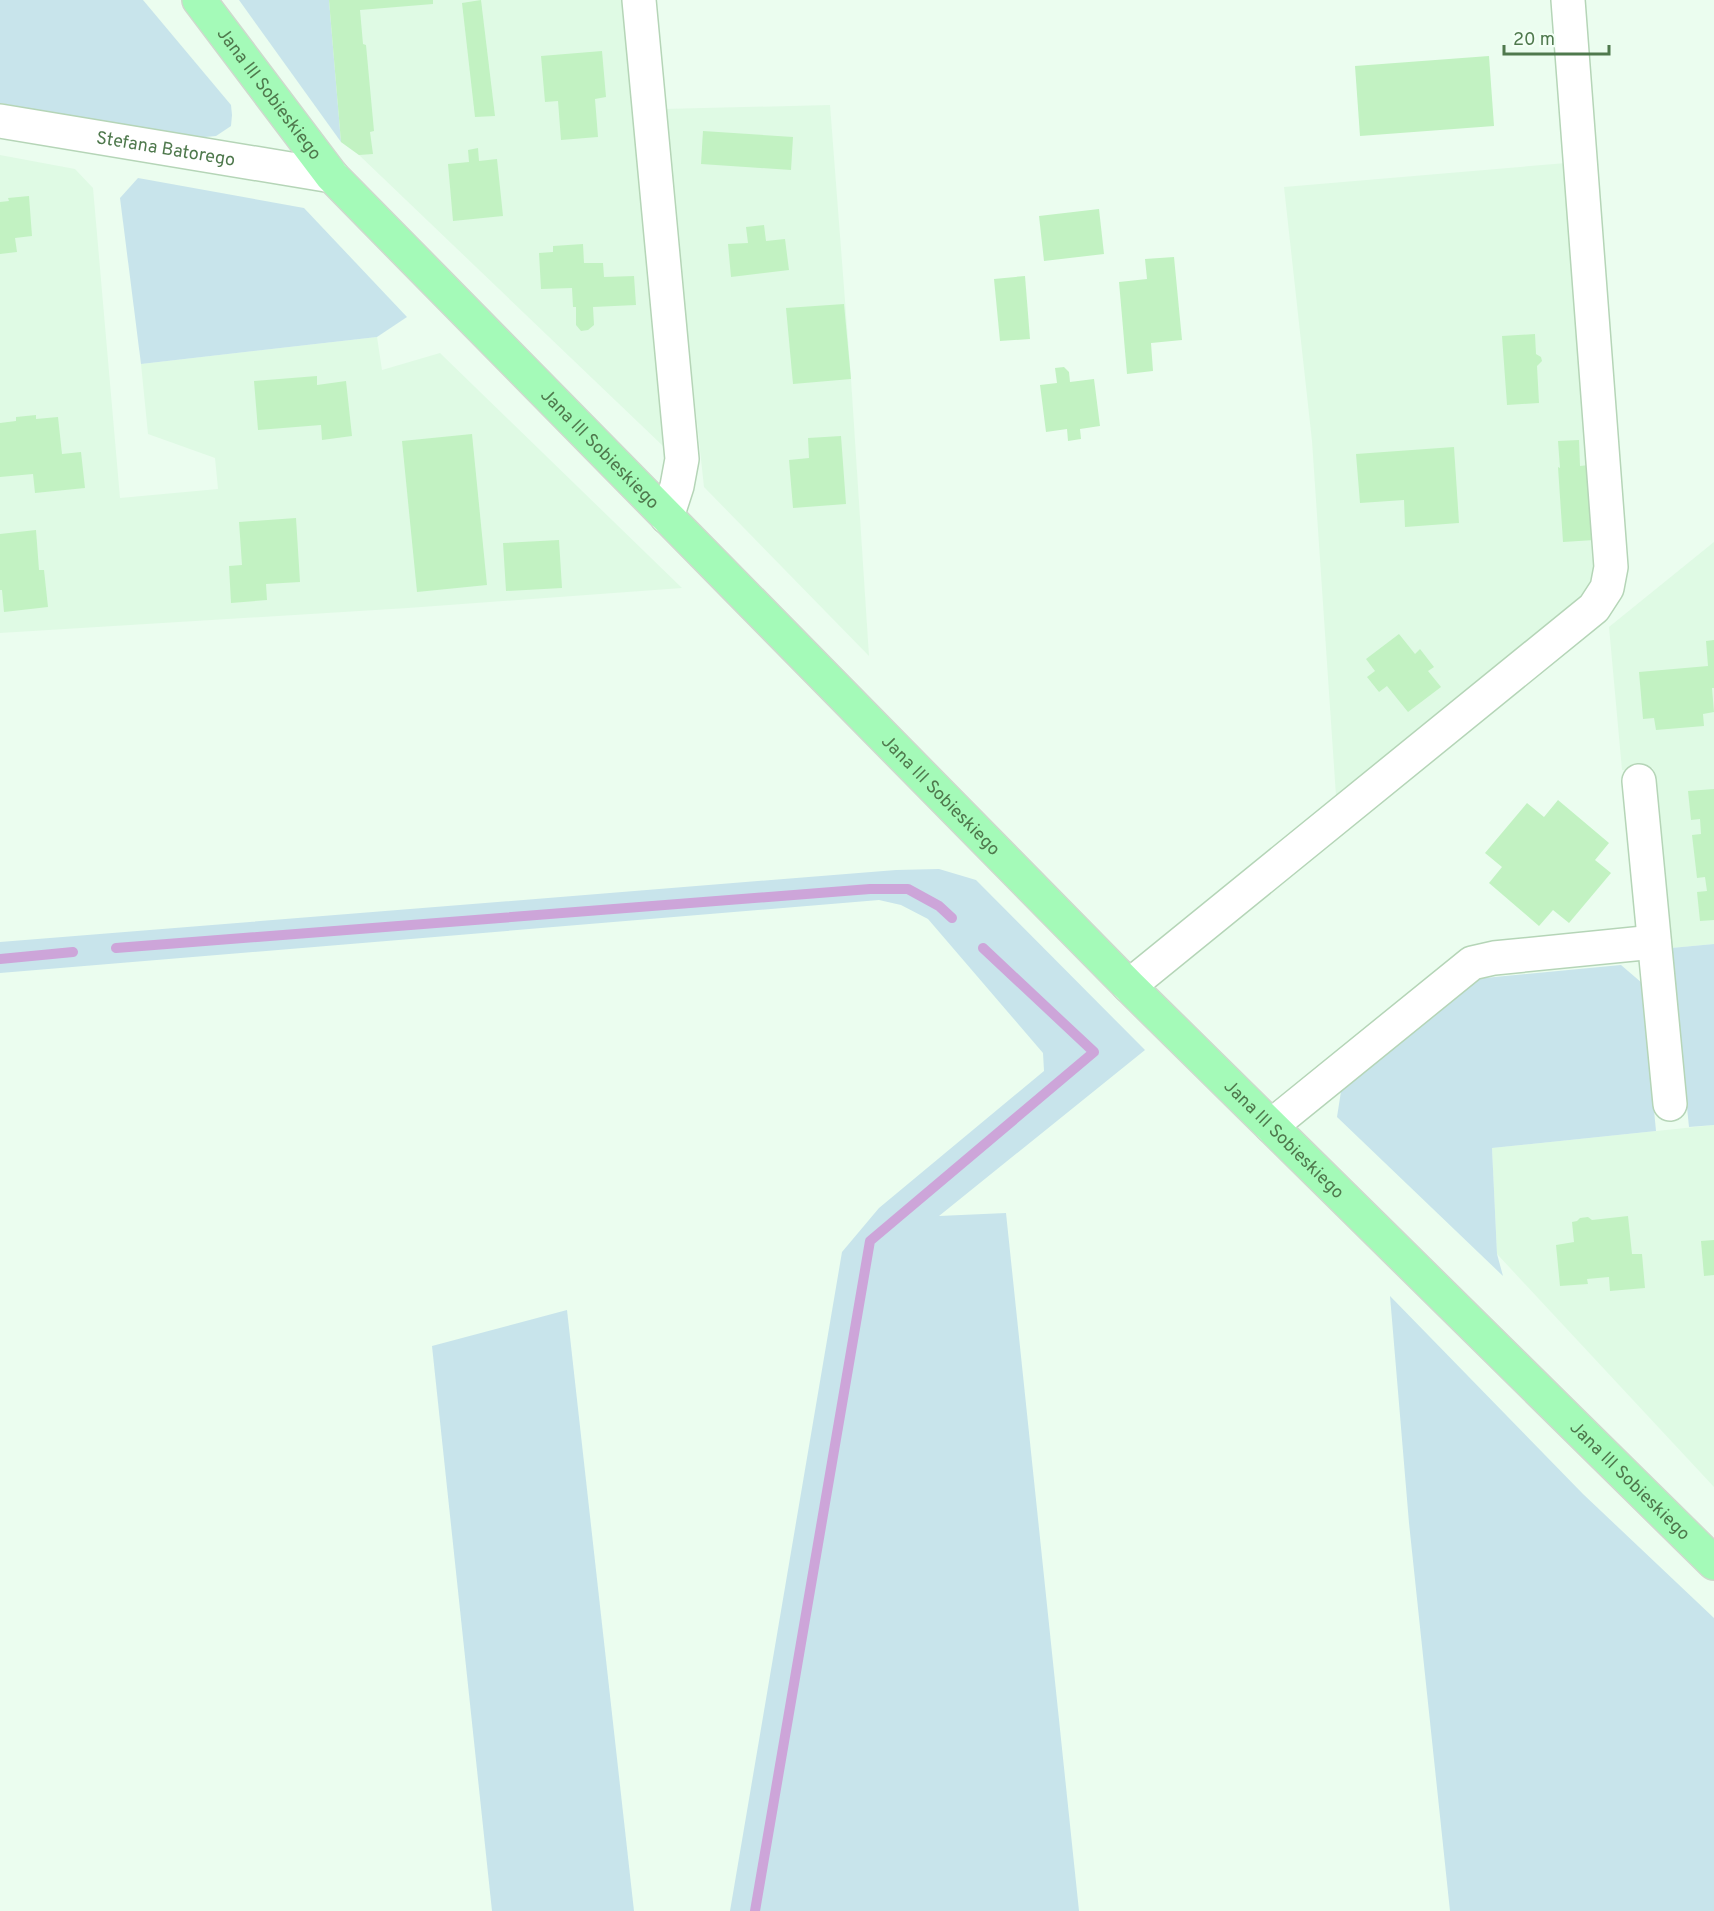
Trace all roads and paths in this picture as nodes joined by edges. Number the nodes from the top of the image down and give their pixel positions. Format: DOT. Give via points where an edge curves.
graph roads {
  1 [pos="199,0"];
  2 [pos="639,0"];
  3 [pos="1568,0"];
  4 [pos="0,121"];
  5 [pos="332,176"];
  6 [pos="667,517"];
  7 [pos="1639,781"];
  8 [pos="1654,942"];
  9 [pos="1130,986"];
  10 [pos="1670,1104"];
  11 [pos="1271,1126"];
  12 [pos="1714,1563"];
  1 -- 5 [label="main road, Jana III Sobieskiego"];
  2 -- 6 [label="street" via="682,459"];
  3 -- 9 [label="street" via="1611,567 1607,588 1594,609"];
  4 -- 5 [label="street, Stefana Batorego"];
  5 -- 6 [label="main road, Jana III Sobieskiego"];
  6 -- 9 [label="main road, Jana III Sobieskiego"];
  7 -- 8 [label="street"];
  8 -- 10 [label="street"];
  8 -- 11 [label="street" via="1472,963"];
  9 -- 11 [label="main road, Jana III Sobieskiego"];
  11 -- 12 [label="main road, Jana III Sobieskiego"];
}
